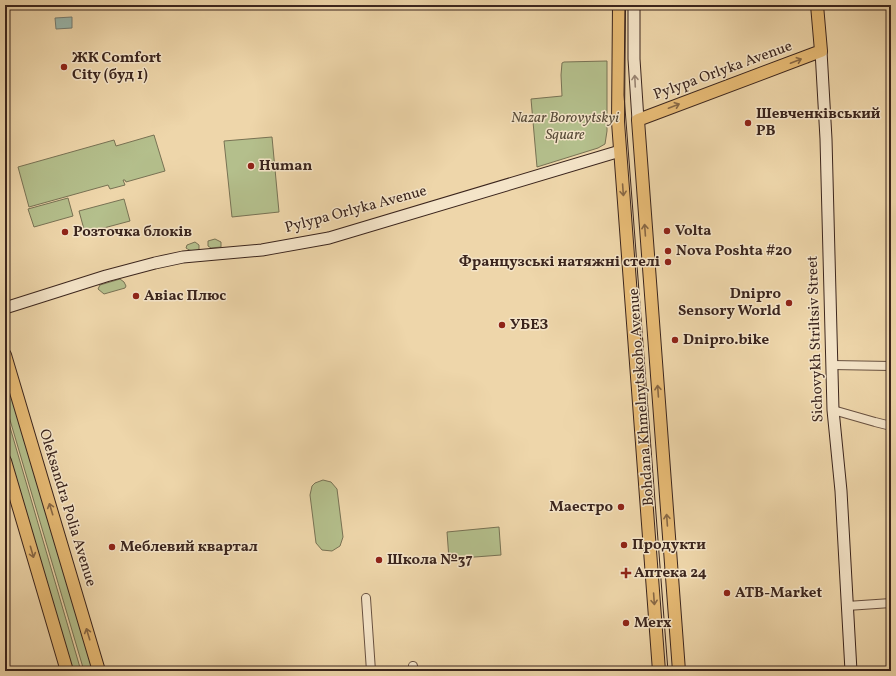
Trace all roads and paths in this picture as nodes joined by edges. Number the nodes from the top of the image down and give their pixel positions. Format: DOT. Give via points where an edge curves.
graph roads {
  1 [pos="620,5"];
  2 [pos="634,5"];
  3 [pos="817,5"];
  4 [pos="821,51"];
  5 [pos="638,120"];
  6 [pos="640,146"];
  7 [pos="620,152"];
  8 [pos="5,308"];
  9 [pos="5,355"];
  10 [pos="832,365"];
  11 [pos="891,366"];
  12 [pos="832,410"];
  13 [pos="891,426"];
  14 [pos="5,461"];
  15 [pos="664,474"];
  16 [pos="644,476"];
  17 [pos="366,598"];
  18 [pos="891,603"];
  19 [pos="847,606"];
  20 [pos="67,671"];
  21 [pos="99,671"];
  22 [pos="370,671"];
  23 [pos="659,671"];
  24 [pos="679,671"];
  25 [pos="851,671"];
  1 -- 7 [label="main road, Bohdana Khmelnytskoho Avenue" via="617,100"];
  5 -- 2 [label="street, one-way"];
  3 -- 4 [label="main road, Sichovykh Striltsiv Street"];
  5 -- 4 [label="main road, Pylypa Orlyka Avenue, one-way"];
  4 -- 10 [label="street, Sichovykh Striltsiv Street"];
  5 -- 6 [label="main road, Bohdana Khmelnytskoho Avenue"];
  6 -- 7 [label="main road"];
  15 -- 6 [label="main road, Bohdana Khmelnytskoho Avenue, one-way"];
  7 -- 8 [label="street, Pylypa Orlyka Avenue" via="328,238 262,250 155,263"];
  7 -- 16 [label="main road, Bohdana Khmelnytskoho Avenue, one-way"];
  21 -- 9 [label="main road, Oleksandra Polia Avenue, one-way"];
  10 -- 11 [label="street"];
  10 -- 12 [label="street, Sichovykh Striltsiv Street"];
  12 -- 13 [label="street"];
  12 -- 19 [label="street, Sichovykh Striltsiv Street" via="841,491"];
  14 -- 20 [label="main road, one-way"];
  15 -- 16 [label="main road"];
  24 -- 15 [label="main road, Bohdana Khmelnytskoho Avenue, one-way"];
  16 -- 23 [label="main road, Bohdana Khmelnytskoho Avenue, one-way"];
  17 -- 22 [label="street"];
  18 -- 19 [label="street"];
  19 -- 25 [label="street, Sichovykh Striltsiv Street"];
}
